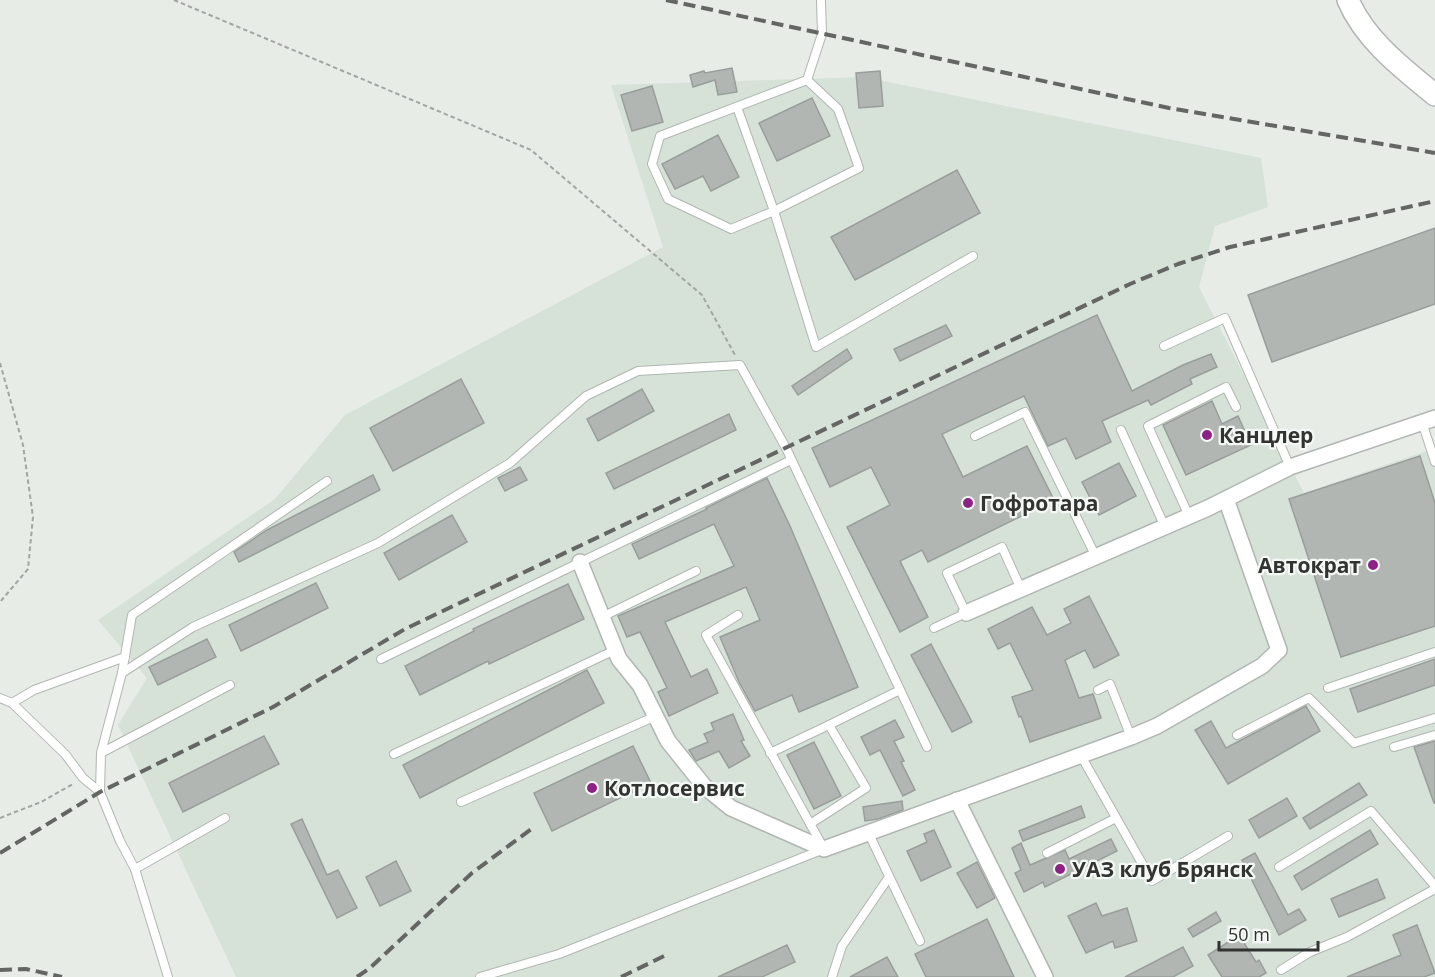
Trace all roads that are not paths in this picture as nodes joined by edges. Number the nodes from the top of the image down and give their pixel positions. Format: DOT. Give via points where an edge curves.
graph roads {
  1 [pos="821,0"];
  2 [pos="1348,0"];
  3 [pos="807,80"];
  4 [pos="1435,94"];
  5 [pos="737,107"];
  6 [pos="774,211"];
  7 [pos="973,256"];
  8 [pos="1164,346"];
  9 [pos="1236,407"];
  10 [pos="1428,420"];
  11 [pos="1121,430"];
  12 [pos="975,436"];
  13 [pos="791,460"];
  14 [pos="1435,462"];
  15 [pos="1290,467"];
  16 [pos="327,481"];
  17 [pos="1226,499"];
  18 [pos="1189,516"];
  19 [pos="1164,527"];
  20 [pos="1096,557"];
  21 [pos="580,562"];
  22 [pos="696,571"];
  23 [pos="1021,590"];
  24 [pos="966,613"];
  25 [pos="738,615"];
  26 [pos="602,617"];
  27 [pos="934,628"];
  28 [pos="615,650"];
  29 [pos="1435,652"];
  30 [pos="125,657"];
  31 [pos="381,659"];
  32 [pos="122,673"];
  33 [pos="230,685"];
  34 [pos="1328,688"];
  35 [pos="900,690"];
  36 [pos="1098,690"];
  37 [pos="0,698"];
  38 [pos="12,704"];
  39 [pos="656,716"];
  40 [pos="1435,718"];
  41 [pos="829,725"];
  42 [pos="1237,735"];
  43 [pos="1435,735"];
  44 [pos="1131,737"];
  45 [pos="927,747"];
  46 [pos="1394,747"];
  47 [pos="102,753"];
  48 [pos="770,753"];
  49 [pos="394,754"];
  50 [pos="1080,754"];
  51 [pos="100,792"];
  52 [pos="957,800"];
  53 [pos="461,802"];
  54 [pos="225,818"];
  55 [pos="1116,818"];
  56 [pos="810,824"];
  57 [pos="869,834"];
  58 [pos="1228,836"];
  59 [pos="824,849"];
  60 [pos="1047,853"];
  61 [pos="1279,867"];
  62 [pos="135,869"];
  63 [pos="889,877"];
  64 [pos="1435,887"];
  65 [pos="920,941"];
  66 [pos="1281,970"];
  67 [pos="168,977"];
  68 [pos="480,977"];
  69 [pos="832,977"];
  70 [pos="1045,977"];
  1 -- 3 [label="lane" via="822,34"];
  2 -- 4 [label="street" via="1381,47"];
  3 -- 5 [label="lane"];
  3 -- 6 [label="lane" via="838,108 859,168"];
  5 -- 6 [label="lane"];
  5 -- 6 [label="lane" via="660,136 652,164 668,199 731,230"];
  6 -- 7 [label="lane" via="816,347"];
  8 -- 15 [label="lane" via="1225,318"];
  9 -- 18 [label="lane" via="1226,387 1148,426"];
  10 -- 14 [label="lane"];
  10 -- 15 [label="street"];
  11 -- 19 [label="lane"];
  12 -- 20 [label="lane" via="1025,412"];
  13 -- 21 [label="lane"];
  13 -- 32 [label="lane" via="740,365 638,371 586,396 510,463 378,543 193,627"];
  13 -- 35 [label="lane"];
  15 -- 17 [label="street"];
  16 -- 30 [label="lane" via="132,615"];
  17 -- 18 [label="street"];
  17 -- 44 [label="street" via="1279,650 1262,666"];
  18 -- 19 [label="street"];
  19 -- 20 [label="street"];
  20 -- 23 [label="street"];
  21 -- 26 [label="street"];
  21 -- 31 [label="lane"];
  22 -- 26 [label="lane"];
  23 -- 24 [label="street"];
  23 -- 24 [label="lane" via="1002,548 947,573"];
  24 -- 27 [label="lane"];
  25 -- 48 [label="lane" via="706,635"];
  26 -- 28 [label="street"];
  28 -- 39 [label="street"];
  28 -- 49 [label="lane"];
  29 -- 34 [label="lane"];
  30 -- 32 [label="lane"];
  30 -- 38 [label="lane" via="34,690"];
  32 -- 47 [label="lane"];
  33 -- 47 [label="lane"];
  35 -- 41 [label="lane"];
  35 -- 45 [label="lane"];
  36 -- 44 [label="lane" via="1110,684"];
  37 -- 38 [label="lane"];
  38 -- 51 [label="lane"];
  39 -- 53 [label="lane"];
  39 -- 59 [label="street" via="668,741 704,786 731,808"];
  40 -- 42 [label="lane" via="1354,742 1309,698"];
  41 -- 48 [label="lane"];
  41 -- 56 [label="lane" via="866,788"];
  43 -- 46 [label="lane"];
  44 -- 50 [label="street"];
  47 -- 51 [label="lane"];
  48 -- 56 [label="lane"];
  50 -- 52 [label="street"];
  50 -- 55 [label="lane"];
  51 -- 62 [label="lane"];
  52 -- 57 [label="street"];
  52 -- 70 [label="street"];
  54 -- 62 [label="lane"];
  55 -- 58 [label="lane" via="1152,881"];
  55 -- 60 [label="lane"];
  56 -- 59 [label="lane"];
  57 -- 59 [label="street"];
  57 -- 63 [label="lane"];
  59 -- 68 [label="lane" via="559,954"];
  61 -- 64 [label="lane" via="1371,811"];
  62 -- 67 [label="lane"];
  63 -- 65 [label="lane"];
  63 -- 69 [label="lane" via="842,946"];
  64 -- 66 [label="lane"];
}
